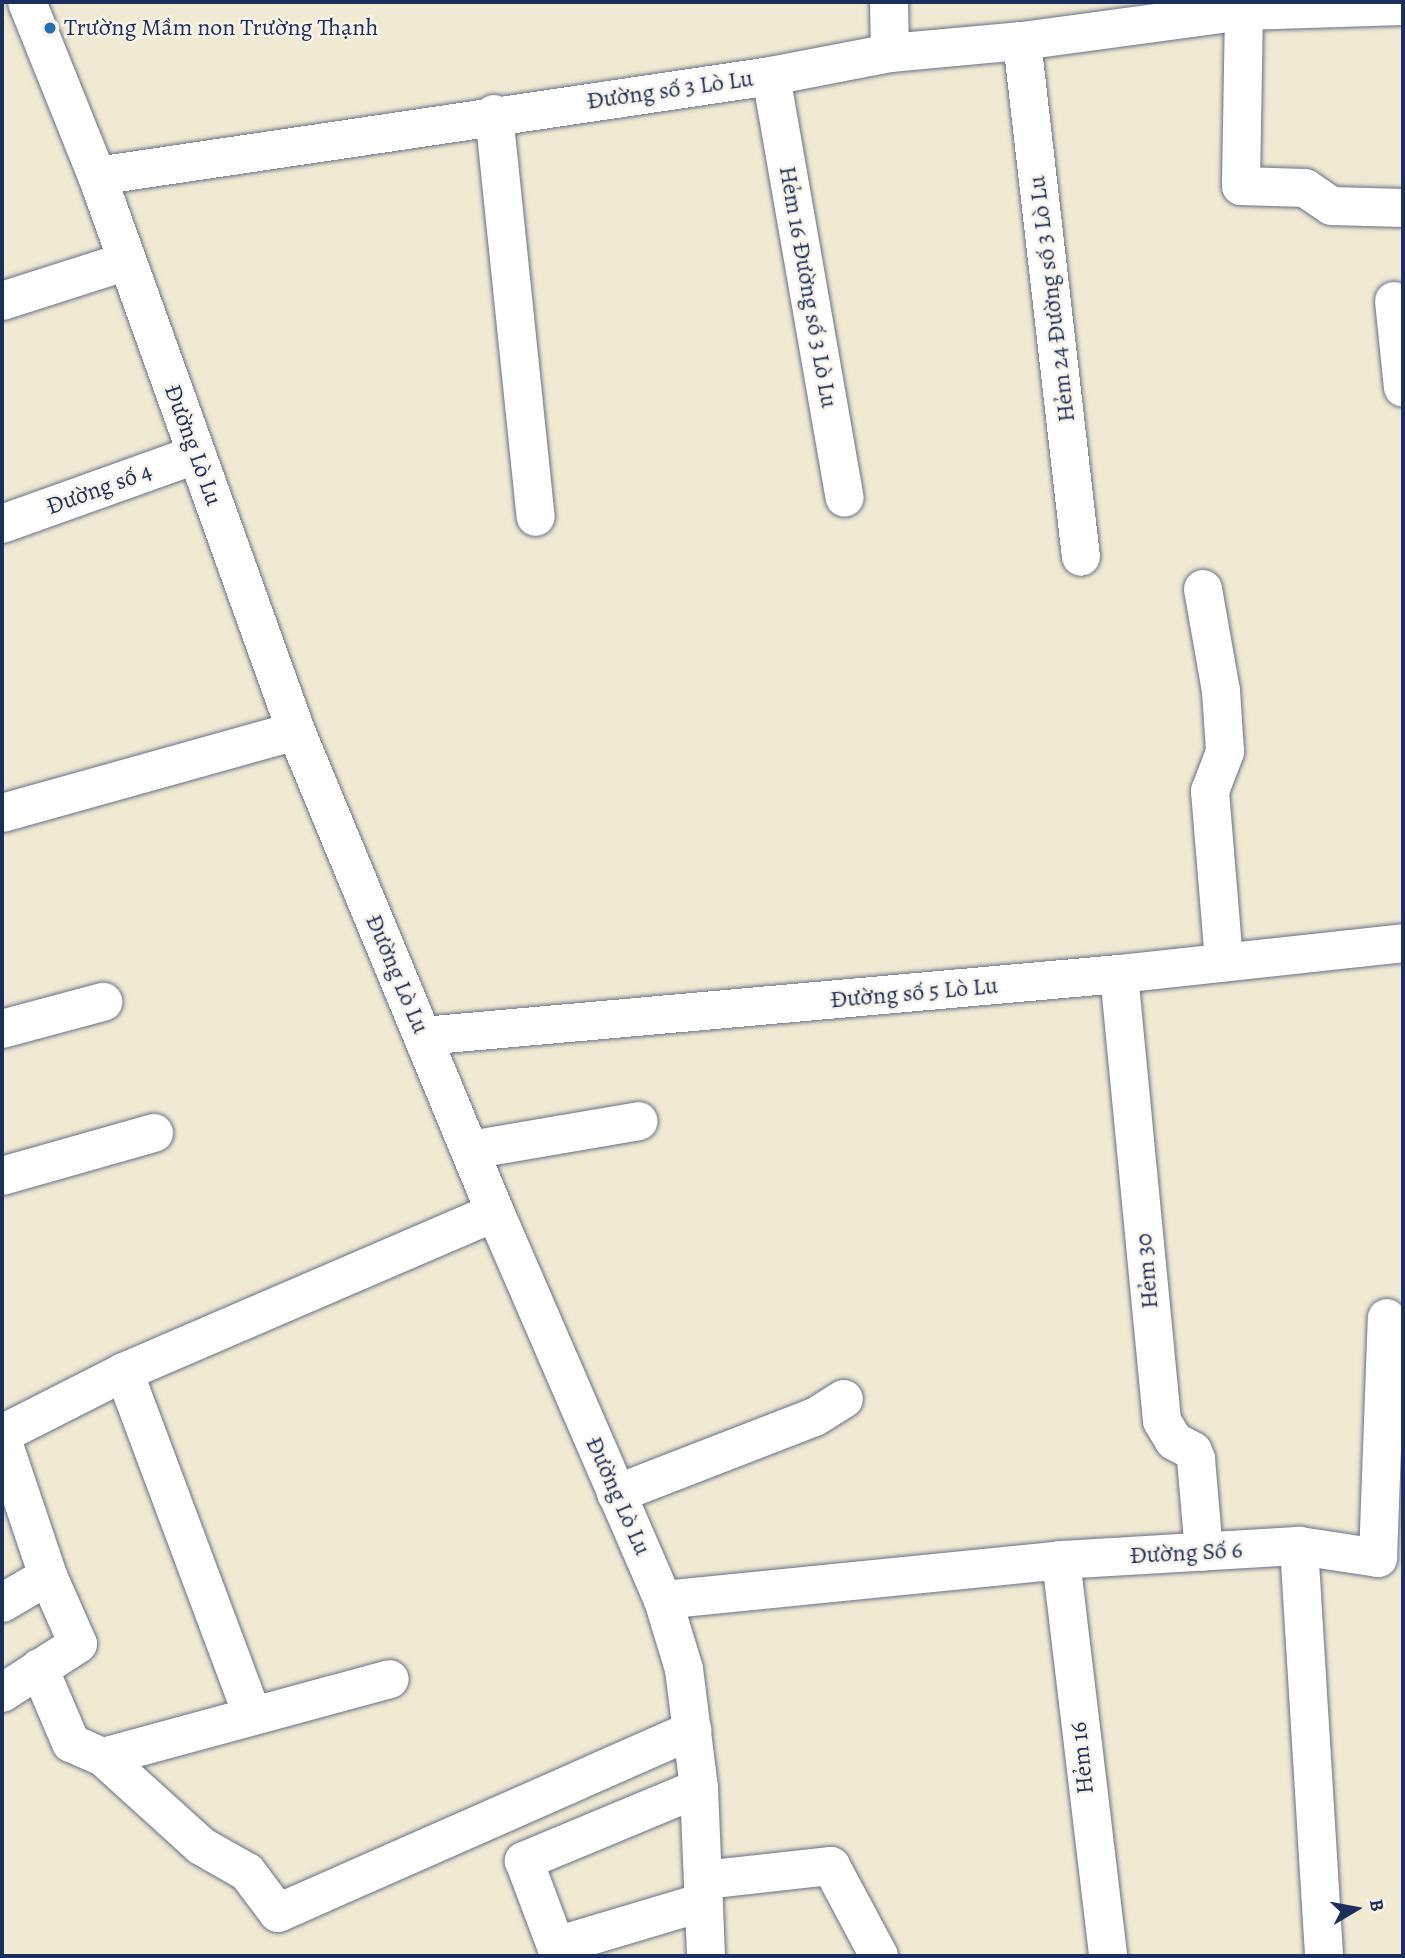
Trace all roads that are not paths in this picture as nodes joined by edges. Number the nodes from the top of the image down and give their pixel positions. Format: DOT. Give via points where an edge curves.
graph roads {
  1 [pos="27,2"];
  2 [pos="889,2"];
  3 [pos="1248,6"];
  4 [pos="1403,6"];
  5 [pos="1022,41"];
  6 [pos="890,54"];
  7 [pos="771,76"];
  8 [pos="494,114"];
  9 [pos="97,176"];
  10 [pos="1403,208"];
  11 [pos="127,261"];
  12 [pos="2,301"];
  13 [pos="1394,301"];
  14 [pos="1403,388"];
  15 [pos="195,454"];
  16 [pos="845,498"];
  17 [pos="536,517"];
  18 [pos="2,524"];
  19 [pos="1081,557"];
  20 [pos="1203,589"];
  21 [pos="296,731"];
  22 [pos="2,813"];
  23 [pos="1403,943"];
  24 [pos="1224,962"];
  25 [pos="1119,974"];
  26 [pos="103,1002"];
  27 [pos="2,1029"];
  28 [pos="424,1036"];
  29 [pos="639,1121"];
  30 [pos="154,1133"];
  31 [pos="470,1150"];
  32 [pos="2,1176"];
  33 [pos="495,1212"];
  34 [pos="1387,1318"];
  35 [pos="124,1372"];
  36 [pos="844,1399"];
  37 [pos="2,1436"];
  38 [pos="616,1494"];
  39 [pos="1299,1546"];
  40 [pos="1204,1552"];
  41 [pos="1391,1559"];
  42 [pos="1061,1560"];
  43 [pos="48,1576"];
  44 [pos="663,1600"];
  45 [pos="2,1603"];
  46 [pos="39,1668"];
  47 [pos="390,1678"];
  48 [pos="2,1693"];
  49 [pos="252,1714"];
  50 [pos="692,1730"];
  51 [pos="103,1757"];
  52 [pos="699,1788"];
  53 [pos="704,1891"];
  54 [pos="706,1956"];
  55 [pos="879,1956"];
  56 [pos="1108,1956"];
  57 [pos="1324,1956"];
  1 -- 9 [label="street, Đường Lò Lu"];
  2 -- 6 [label="street"];
  3 -- 4 [label="street, Đường số 3 Lò Lu"];
  3 -- 5 [label="street, Đường số 3 Lò Lu"];
  3 -- 10 [label="street" via="1241,186 1305,188 1332,205"];
  5 -- 6 [label="street, Đường số 3 Lò Lu"];
  5 -- 19 [label="street, Hẻm 24 Đường số 3 Lò Lu"];
  6 -- 7 [label="street, Đường số 3 Lò Lu"];
  7 -- 8 [label="street, Đường số 3 Lò Lu"];
  7 -- 16 [label="street, Hẻm 16 Đường số 3 Lò Lu"];
  8 -- 9 [label="street, Đường số 3 Lò Lu"];
  8 -- 17 [label="street"];
  9 -- 11 [label="street, Đường Lò Lu"];
  11 -- 12 [label="street"];
  11 -- 15 [label="street, Đường Lò Lu"];
  13 -- 14 [label="street"];
  15 -- 18 [label="street, Đường số 4"];
  15 -- 21 [label="street, Đường Lò Lu"];
  20 -- 24 [label="street" via="1221,691 1225,752 1210,791"];
  21 -- 22 [label="street"];
  21 -- 28 [label="street, Đường Lò Lu"];
  23 -- 24 [label="street, Đường số 5 Lò Lu"];
  24 -- 25 [label="street, Đường số 5 Lò Lu"];
  25 -- 28 [label="street, Đường số 5 Lò Lu"];
  25 -- 40 [label="street, Hẻm 30" via="1162,1421 1174,1441 1193,1451 1196,1459"];
  26 -- 27 [label="street"];
  28 -- 31 [label="street, Đường Lò Lu"];
  29 -- 31 [label="street"];
  30 -- 32 [label="street"];
  31 -- 33 [label="street, Đường Lò Lu"];
  33 -- 35 [label="street"];
  33 -- 38 [label="street, Đường Lò Lu"];
  34 -- 41 [label="street"];
  35 -- 37 [label="street"];
  35 -- 49 [label="street"];
  36 -- 38 [label="street" via="816,1417"];
  37 -- 43 [label="street"];
  38 -- 44 [label="street, Đường Lò Lu"];
  39 -- 40 [label="street, Đường Số 6"];
  39 -- 41 [label="street, Đường Số 6"];
  39 -- 57 [label="street"];
  40 -- 42 [label="street, Đường Số 6"];
  42 -- 44 [label="street, Đường Số 6"];
  42 -- 56 [label="street, Hẻm 16"];
  43 -- 45 [label="street"];
  43 -- 46 [label="street" via="78,1644"];
  44 -- 50 [label="street, Đường Lò Lu" via="684,1669"];
  46 -- 48 [label="street"];
  46 -- 51 [label="street" via="71,1744"];
  47 -- 49 [label="street"];
  49 -- 51 [label="street"];
  50 -- 51 [label="street" via="278,1913 247,1872 201,1846"];
  50 -- 52 [label="street, Đường Lò Lu"];
  52 -- 53 [label="street, Đường Lò Lu"];
  52 -- 53 [label="street" via="524,1861 556,1946"];
  53 -- 54 [label="street, Đường Lò Lu"];
  53 -- 55 [label="street" via="831,1866"];
}
